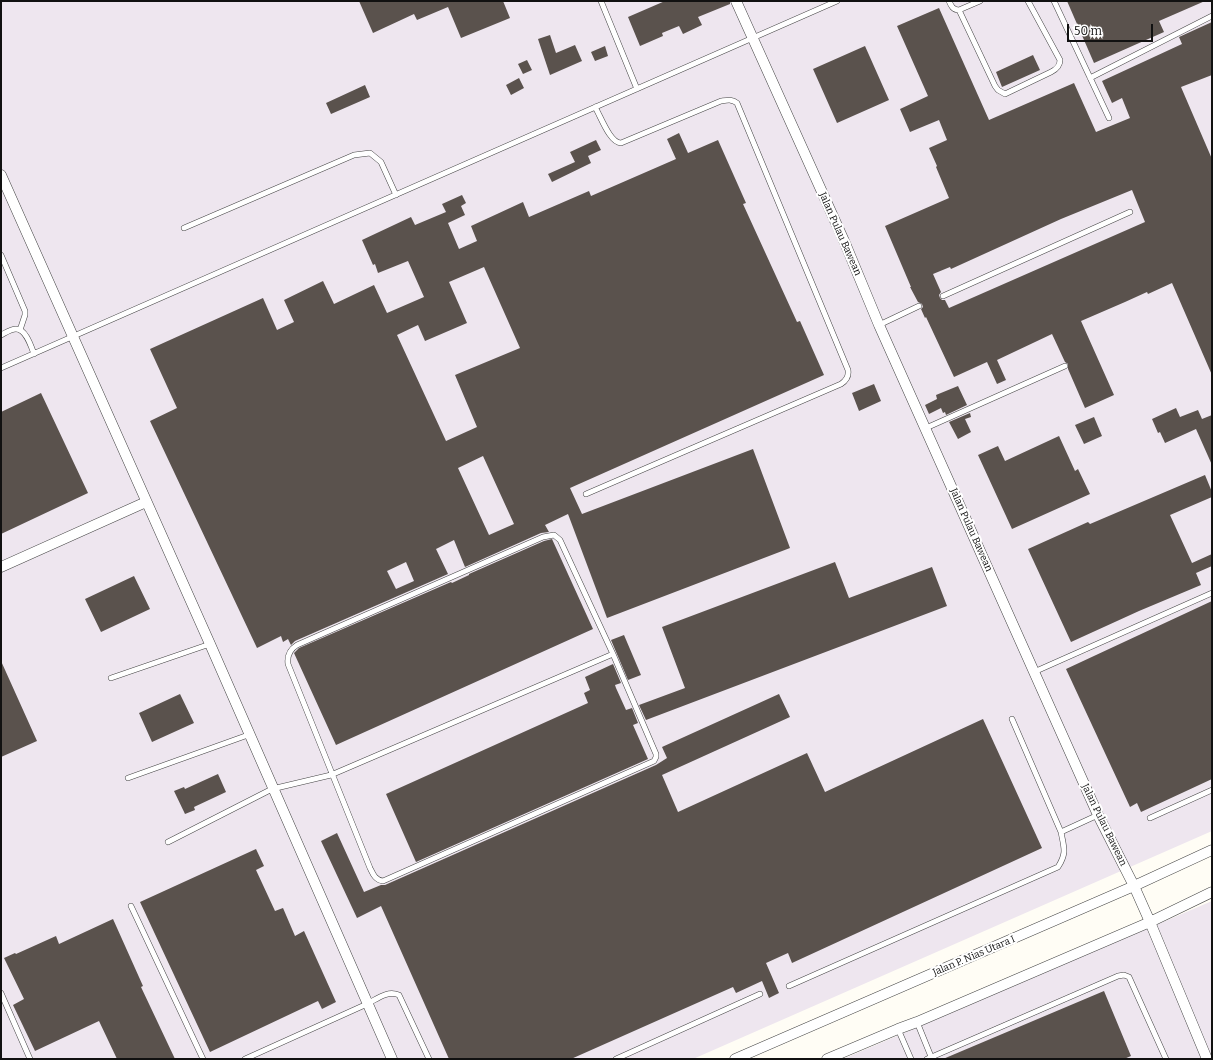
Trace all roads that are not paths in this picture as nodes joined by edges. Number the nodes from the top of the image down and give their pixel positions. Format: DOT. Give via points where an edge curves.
graph roads {
  1 [pos="601,1"];
  2 [pos="736,1"];
  3 [pos="836,1"];
  4 [pos="948,1"];
  5 [pos="980,1"];
  6 [pos="1028,1"];
  7 [pos="1054,1"];
  8 [pos="960,10"];
  9 [pos="1212,16"];
  10 [pos="752,38"];
  11 [pos="1090,78"];
  12 [pos="637,89"];
  13 [pos="595,107"];
  14 [pos="1109,118"];
  15 [pos="1,175"];
  16 [pos="396,195"];
  17 [pos="1130,212"];
  18 [pos="184,228"];
  19 [pos="1,255"];
  20 [pos="943,296"];
  21 [pos="919,306"];
  22 [pos="879,325"];
  23 [pos="20,330"];
  24 [pos="1,335"];
  25 [pos="72,337"];
  26 [pos="34,354"];
  27 [pos="1065,366"];
  28 [pos="1,368"];
  29 [pos="926,428"];
  30 [pos="586,494"];
  31 [pos="146,502"];
  32 [pos="1,567"];
  33 [pos="1212,593"];
  34 [pos="210,644"];
  35 [pos="613,654"];
  36 [pos="1034,672"];
  37 [pos="111,678"];
  38 [pos="1012,719"];
  39 [pos="248,735"];
  40 [pos="331,775"];
  41 [pos="128,778"];
  42 [pos="272,789"];
  43 [pos="1212,790"];
  44 [pos="1098,815"];
  45 [pos="1150,818"];
  46 [pos="1061,832"];
  47 [pos="168,842"];
  48 [pos="1212,850"];
  49 [pos="1134,886"];
  50 [pos="1212,892"];
  51 [pos="131,906"];
  52 [pos="1150,922"];
  53 [pos="789,986"];
  54 [pos="1,993"];
  55 [pos="760,994"];
  56 [pos="367,1004"];
  57 [pos="917,1022"];
  58 [pos="898,1029"];
  59 [pos="930,1058"];
  60 [pos="30,1059"];
  61 [pos="203,1059"];
  62 [pos="245,1059"];
  63 [pos="392,1059"];
  64 [pos="429,1059"];
  65 [pos="616,1059"];
  66 [pos="735,1059"];
  67 [pos="827,1059"];
  68 [pos="911,1059"];
  69 [pos="1166,1059"];
  70 [pos="1207,1059"];
  1 -- 12 [label="lane"];
  2 -- 10 [label="street, Jalan Pulau Bawean"];
  3 -- 10 [label="lane"];
  4 -- 8 [label="lane" via="954,9"];
  5 -- 8 [label="lane"];
  6 -- 8 [label="lane" via="1060,63 1052,72 1005,94 995,86"];
  7 -- 11 [label="lane"];
  9 -- 11 [label="lane"];
  10 -- 12 [label="lane"];
  10 -- 22 [label="street, Jalan Pulau Bawean" via="845,243"];
  11 -- 14 [label="lane"];
  12 -- 13 [label="lane"];
  13 -- 16 [label="lane"];
  13 -- 30 [label="lane" via="612,139 621,143 722,101 734,100 737,103 848,374 842,384"];
  15 -- 25 [label="street"];
  16 -- 18 [label="lane" via="381,162 370,153 354,155"];
  16 -- 25 [label="lane"];
  17 -- 20 [label="lane"];
  19 -- 23 [label="lane" via="25,311"];
  21 -- 22 [label="lane"];
  22 -- 29 [label="street, Jalan Pulau Bawean"];
  23 -- 24 [label="lane"];
  23 -- 26 [label="lane"];
  25 -- 26 [label="lane"];
  25 -- 31 [label="street"];
  26 -- 28 [label="lane"];
  27 -- 29 [label="lane"];
  29 -- 36 [label="street, Jalan Pulau Bawean"];
  31 -- 32 [label="street"];
  31 -- 34 [label="street"];
  33 -- 36 [label="lane"];
  34 -- 37 [label="lane"];
  34 -- 39 [label="street"];
  35 -- 40 [label="lane"];
  35 -- 40 [label="lane" via="656,754 654,761 383,881 378,881 370,868"];
  35 -- 40 [label="lane" via="560,540 554,535 543,537 292,648 287,658 288,664"];
  36 -- 44 [label="street, Jalan Pulau Bawean"];
  38 -- 46 [label="lane"];
  39 -- 41 [label="lane"];
  39 -- 42 [label="street"];
  40 -- 42 [label="lane"];
  42 -- 47 [label="lane"];
  42 -- 56 [label="street"];
  43 -- 45 [label="lane"];
  44 -- 46 [label="lane"];
  44 -- 49 [label="street, Jalan Pulau Bawean"];
  46 -- 53 [label="lane" via="1064,858 1058,867"];
  48 -- 49 [label="street, Jalan P. Nias Utara I"];
  49 -- 52 [label="street, Jalan Pulau Bawean"];
  49 -- 66 [label="street, Jalan P. Nias Utara I"];
  50 -- 52 [label="street"];
  51 -- 61 [label="lane"];
  52 -- 57 [label="street"];
  52 -- 70 [label="street, Jalan Pulau Bawean"];
  54 -- 60 [label="lane"];
  55 -- 65 [label="lane"];
  56 -- 62 [label="lane"];
  56 -- 63 [label="street"];
  56 -- 64 [label="lane" via="386,994 393,992 398,995"];
  57 -- 58 [label="street"];
  57 -- 59 [label="lane"];
  58 -- 67 [label="street"];
  58 -- 68 [label="lane"];
  59 -- 69 [label="lane" via="1124,975 1128,977"];
}
